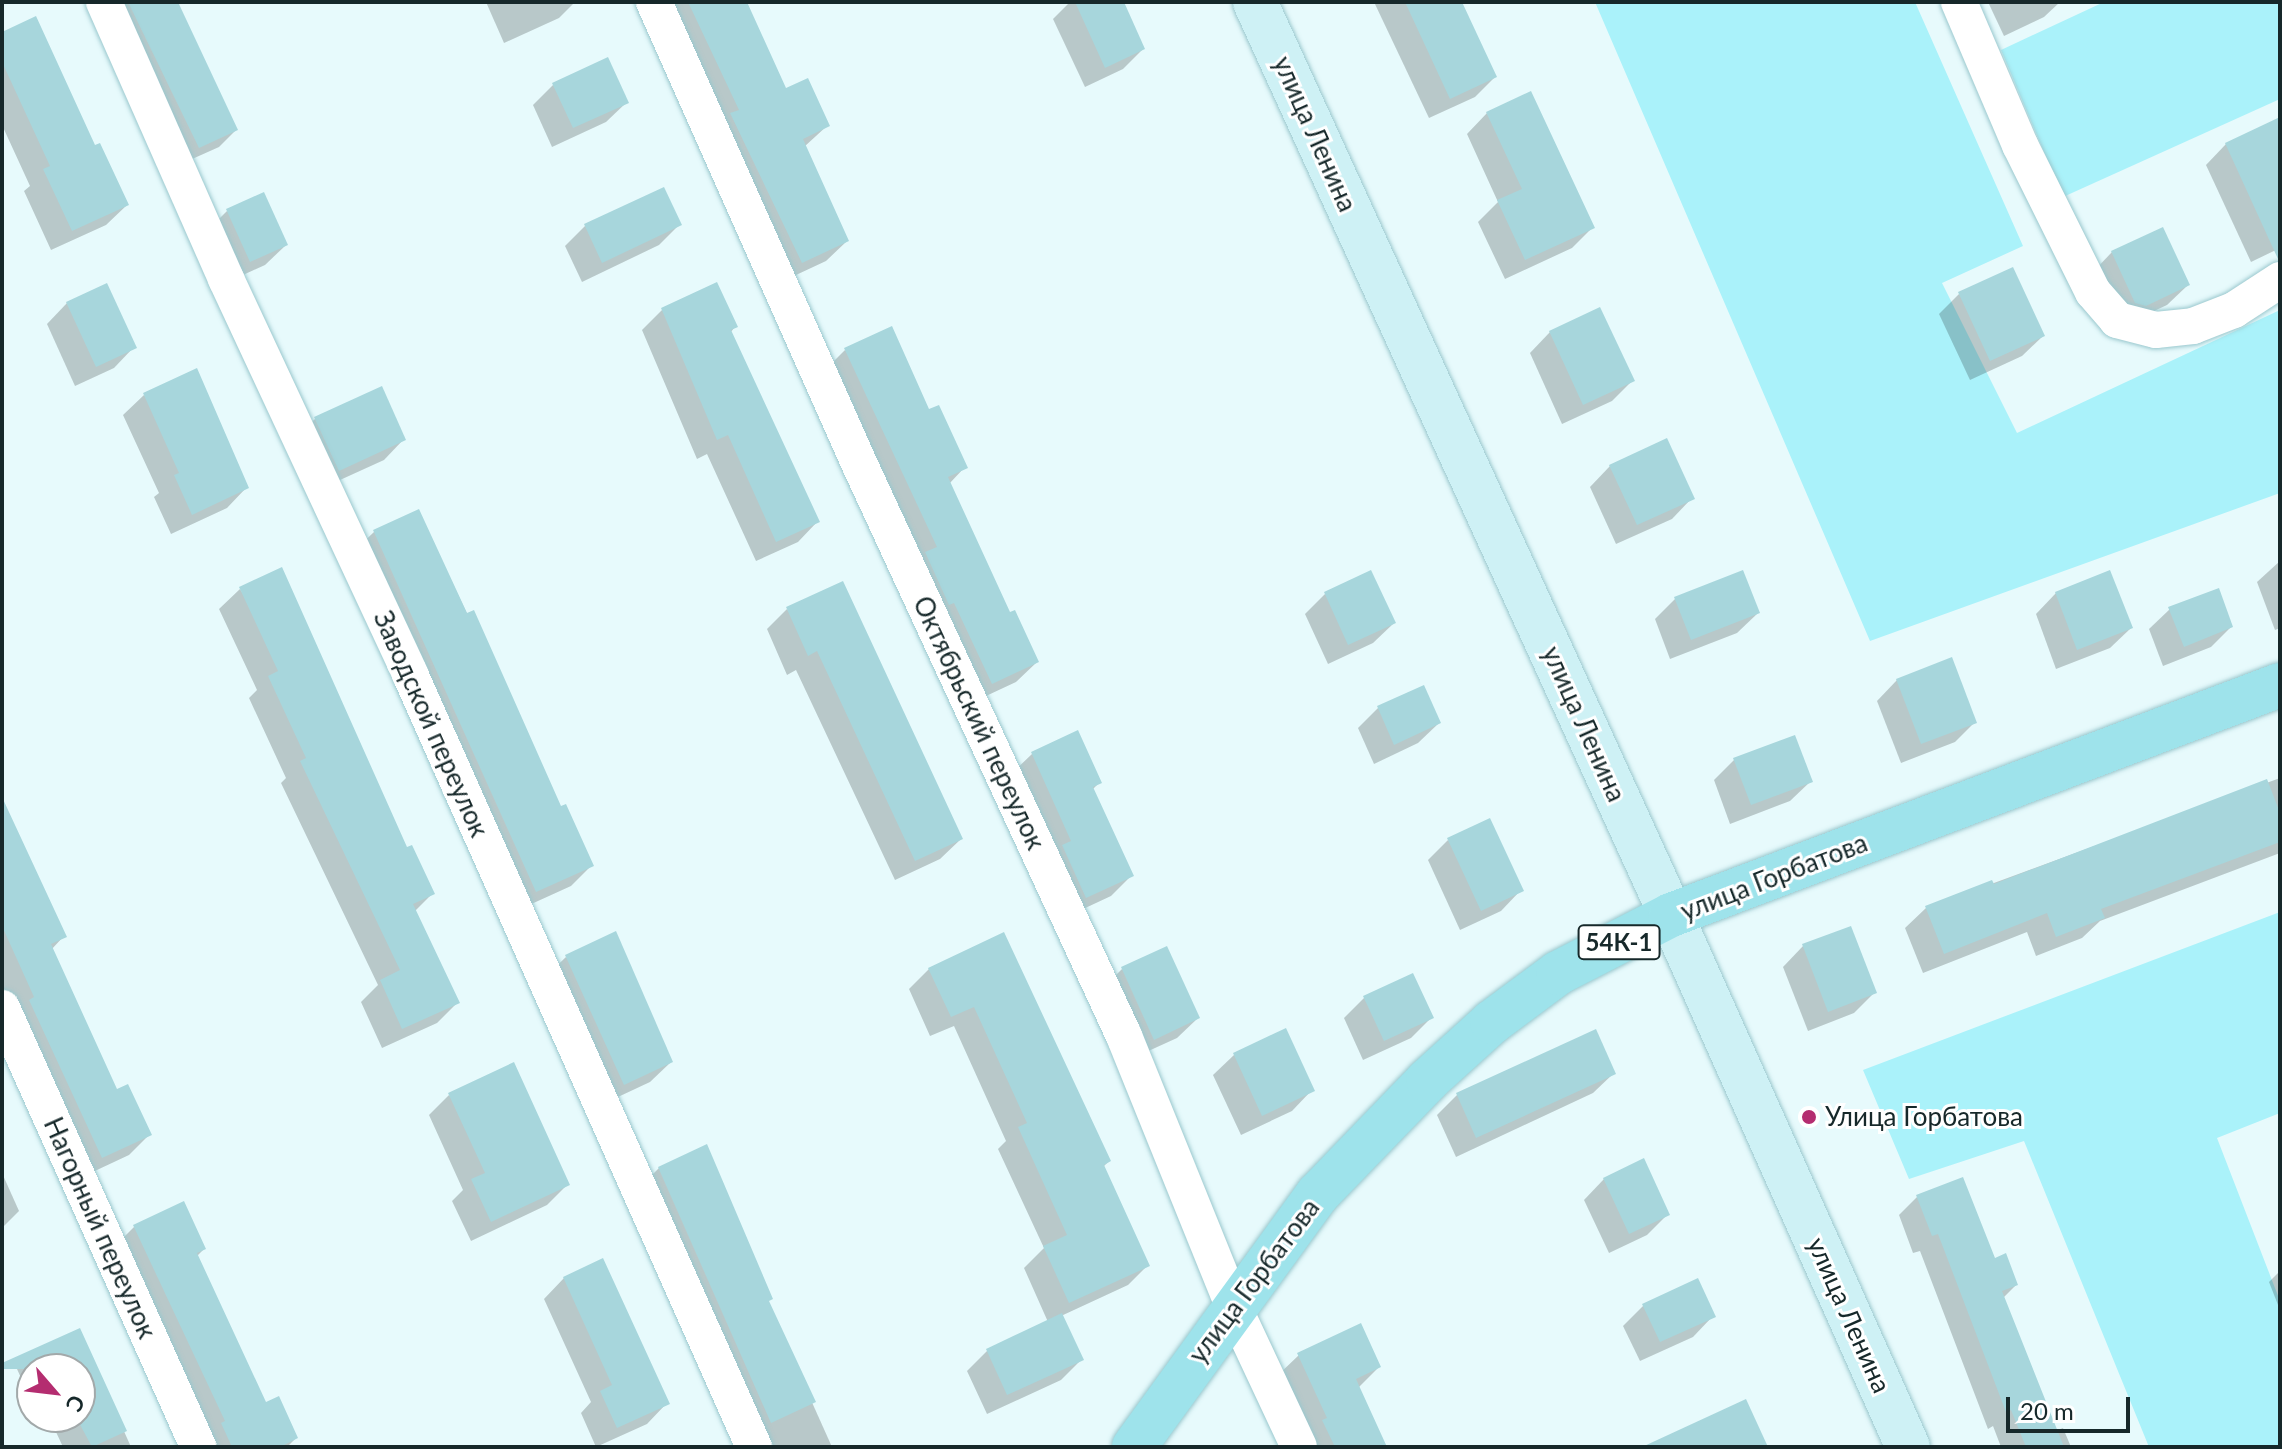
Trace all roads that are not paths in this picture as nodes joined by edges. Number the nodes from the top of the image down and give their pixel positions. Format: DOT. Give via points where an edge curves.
graph roads {
  1 [pos="104,2"];
  2 [pos="654,2"];
  3 [pos="1255,2"];
  4 [pos="1959,2"];
  5 [pos="2280,280"];
  6 [pos="2280,685"];
  7 [pos="1671,915"];
  8 [pos="2,1008"];
  9 [pos="1234,1308"];
  10 [pos="198,1447"];
  11 [pos="754,1447"];
  12 [pos="1134,1447"];
  13 [pos="1299,1447"];
  14 [pos="1908,1447"];
  1 -- 11 [label="street, Заводской переулок"];
  2 -- 9 [label="street, Октябрьский переулок" via="859,463 1124,1036"];
  3 -- 7 [label="main road, улица Ленина"];
  4 -- 5 [label="street" via="2020,145 2093,292 2117,320 2156,330 2193,326 2234,310"];
  6 -- 7 [label="main road, улица Горбатова / 54К-1"];
  7 -- 9 [label="main road, улица Горбатова / 54К-1" via="1558,973 1492,1022 1318,1194"];
  7 -- 14 [label="main road, улица Ленина"];
  8 -- 10 [label="street, Нагорный переулок"];
  9 -- 12 [label="main road, улица Горбатова / 54К-1"];
  9 -- 13 [label="street, Октябрьский переулок"];
}
